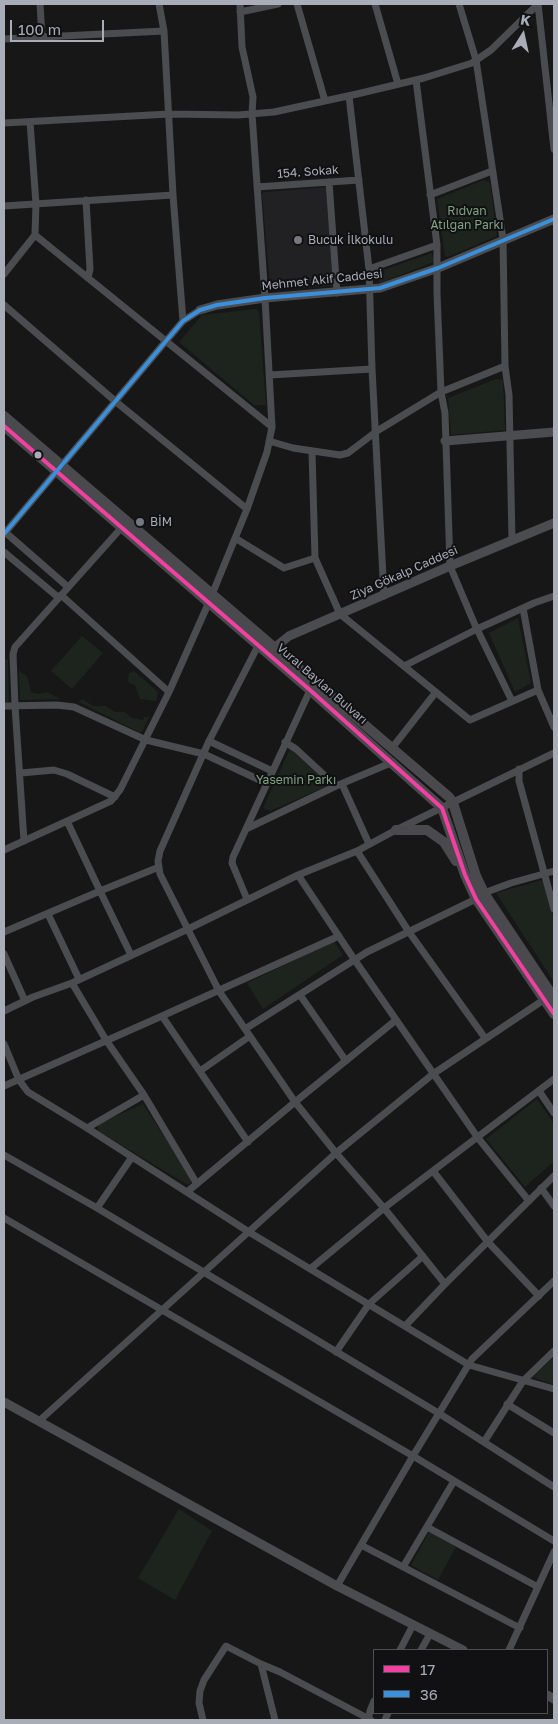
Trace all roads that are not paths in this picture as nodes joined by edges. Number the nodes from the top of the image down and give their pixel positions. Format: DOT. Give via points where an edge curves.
graph roads {
  1 [pos="40,4"];
  2 [pos="159,4"];
  3 [pos="240,4"];
  4 [pos="278,4"];
  5 [pos="297,4"];
  6 [pos="375,4"];
  7 [pos="459,4"];
  8 [pos="538,4"];
  9 [pos="240,12"];
  10 [pos="164,31"];
  11 [pos="42,37"];
  12 [pos="4,39"];
  13 [pos="476,60"];
  14 [pos="416,80"];
  15 [pos="398,84"];
  16 [pos="551,85"];
  17 [pos="349,96"];
  18 [pos="325,101"];
  19 [pos="169,114"];
  20 [pos="252,114"];
  21 [pos="30,122"];
  22 [pos="4,123"];
  23 [pos="554,149"];
  24 [pos="492,171"];
  25 [pos="359,180"];
  26 [pos="329,182"];
  27 [pos="257,187"];
  28 [pos="173,195"];
  29 [pos="430,195"];
  30 [pos="86,200"];
  31 [pos="36,204"];
  32 [pos="4,206"];
  33 [pos="554,219"];
  34 [pos="36,235"];
  35 [pos="503,239"];
  36 [pos="437,245"];
  37 [pos="369,268"];
  38 [pos="438,268"];
  39 [pos="4,274"];
  40 [pos="88,278"];
  41 [pos="370,290"];
  42 [pos="336,292"];
  43 [pos="266,298"];
  44 [pos="4,305"];
  45 [pos="200,310"];
  46 [pos="184,321"];
  47 [pos="166,341"];
  48 [pos="505,366"];
  49 [pos="372,369"];
  50 [pos="270,375"];
  51 [pos="441,392"];
  52 [pos="115,401"];
  53 [pos="4,416"];
  54 [pos="4,426"];
  55 [pos="272,427"];
  56 [pos="377,431"];
  57 [pos="554,432"];
  58 [pos="510,436"];
  59 [pos="269,440"];
  60 [pos="445,441"];
  61 [pos="312,452"];
  62 [pos="59,468"];
  63 [pos="247,509"];
  64 [pos="554,523"];
  65 [pos="124,524"];
  66 [pos="5,533"];
  67 [pos="235,538"];
  68 [pos="512,540"];
  69 [pos="4,552"];
  70 [pos="315,558"];
  71 [pos="450,566"];
  72 [pos="68,587"];
  73 [pos="60,596"];
  74 [pos="384,596"];
  75 [pos="554,596"];
  76 [pos="210,598"];
  77 [pos="523,608"];
  78 [pos="340,614"];
  79 [pos="477,630"];
  80 [pos="260,641"];
  81 [pos="271,650"];
  82 [pos="404,666"];
  83 [pos="312,686"];
  84 [pos="538,690"];
  85 [pos="170,692"];
  86 [pos="436,692"];
  87 [pos="512,701"];
  88 [pos="4,706"];
  89 [pos="15,706"];
  90 [pos="554,727"];
  91 [pos="146,740"];
  92 [pos="210,742"];
  93 [pos="285,742"];
  94 [pos="392,748"];
  95 [pos="554,753"];
  96 [pos="204,754"];
  97 [pos="403,757"];
  98 [pos="392,762"];
  99 [pos="519,769"];
  100 [pos="272,771"];
  101 [pos="21,773"];
  102 [pos="266,783"];
  103 [pos="339,785"];
  104 [pos="115,797"];
  105 [pos="453,803"];
  106 [pos="442,808"];
  107 [pos="67,822"];
  108 [pos="246,829"];
  109 [pos="396,830"];
  110 [pos="24,841"];
  111 [pos="369,844"];
  112 [pos="4,850"];
  113 [pos="356,851"];
  114 [pos="159,867"];
  115 [pos="554,871"];
  116 [pos="545,873"];
  117 [pos="298,875"];
  118 [pos="465,875"];
  119 [pos="100,891"];
  120 [pos="480,896"];
  121 [pos="247,899"];
  122 [pos="554,908"];
  123 [pos="48,914"];
  124 [pos="188,929"];
  125 [pos="4,932"];
  126 [pos="410,932"];
  127 [pos="339,936"];
  128 [pos="4,954"];
  129 [pos="131,955"];
  130 [pos="354,959"];
  131 [pos="76,981"];
  132 [pos="219,991"];
  133 [pos="300,995"];
  134 [pos="551,996"];
  135 [pos="25,1000"];
  136 [pos="4,1011"];
  137 [pos="554,1014"];
  138 [pos="162,1016"];
  139 [pos="396,1020"];
  140 [pos="245,1029"];
  141 [pos="250,1036"];
  142 [pos="485,1038"];
  143 [pos="106,1040"];
  144 [pos="4,1044"];
  145 [pos="346,1061"];
  146 [pos="200,1071"];
  147 [pos="434,1074"];
  148 [pos="554,1079"];
  149 [pos="19,1080"];
  150 [pos="4,1086"];
  151 [pos="539,1091"];
  152 [pos="144,1094"];
  153 [pos="295,1102"];
  154 [pos="554,1114"];
  155 [pos="87,1128"];
  156 [pos="478,1138"];
  157 [pos="248,1142"];
  158 [pos="336,1153"];
  159 [pos="4,1155"];
  160 [pos="132,1157"];
  161 [pos="433,1171"];
  162 [pos="554,1176"];
  163 [pos="198,1184"];
  164 [pos="541,1188"];
  165 [pos="187,1192"];
  166 [pos="529,1202"];
  167 [pos="554,1206"];
  168 [pos="97,1208"];
  169 [pos="384,1208"];
  170 [pos="4,1218"];
  171 [pos="249,1232"];
  172 [pos="488,1242"];
  173 [pos="422,1256"];
  174 [pos="310,1269"];
  175 [pos="204,1272"];
  176 [pos="554,1281"];
  177 [pos="445,1284"];
  178 [pos="539,1296"];
  179 [pos="369,1304"];
  180 [pos="162,1309"];
  181 [pos="405,1326"];
  182 [pos="554,1351"];
  183 [pos="336,1352"];
  184 [pos="469,1365"];
  185 [pos="523,1381"];
  186 [pos="554,1388"];
  187 [pos="4,1402"];
  188 [pos="508,1404"];
  189 [pos="440,1414"];
  190 [pos="39,1421"];
  191 [pos="554,1431"];
  192 [pos="484,1442"];
  193 [pos="413,1456"];
  194 [pos="454,1481"];
  195 [pos="554,1487"];
  196 [pos="427,1527"];
  197 [pos="554,1541"];
  198 [pos="361,1545"];
  199 [pos="554,1552"];
  200 [pos="403,1567"];
  201 [pos="337,1586"];
  202 [pos="538,1587"];
  203 [pos="413,1625"];
  204 [pos="520,1628"];
  205 [pos="430,1634"];
  206 [pos="401,1649"];
  207 [pos="422,1649"];
  208 [pos="461,1649"];
  209 [pos="510,1649"];
  210 [pos="261,1664"];
  211 [pos="373,1703"];
  212 [pos="203,1720"];
  213 [pos="275,1720"];
  214 [pos="369,1720"];
  1 -- 11 [label="street"];
  2 -- 10 [label="street"];
  3 -- 9 [label="street"];
  4 -- 9 [label="street"];
  5 -- 18 [label="street"];
  6 -- 15 [label="street"];
  7 -- 13 [label="street"];
  8 -- 13 [label="street" via="492,50"];
  8 -- 16 [label="street"];
  9 -- 20 [label="street" via="242,47 253,88"];
  10 -- 11 [label="street"];
  10 -- 19 [label="street"];
  11 -- 12 [label="street"];
  13 -- 14 [label="street"];
  13 -- 24 [label="street"];
  14 -- 15 [label="street"];
  14 -- 29 [label="street"];
  15 -- 17 [label="street"];
  16 -- 23 [label="street"];
  17 -- 18 [label="street"];
  17 -- 25 [label="street"];
  18 -- 20 [label="street"];
  19 -- 20 [label="street"];
  19 -- 21 [label="street"];
  19 -- 28 [label="street"];
  20 -- 27 [label="street"];
  21 -- 22 [label="street"];
  21 -- 31 [label="street"];
  24 -- 29 [label="street"];
  24 -- 35 [label="street"];
  25 -- 26 [label="street, 154. Sokak"];
  25 -- 37 [label="street"];
  26 -- 27 [label="street, 154. Sokak"];
  26 -- 42 [label="street"];
  27 -- 43 [label="street"];
  28 -- 30 [label="street"];
  28 -- 46 [label="street"];
  29 -- 36 [label="street"];
  30 -- 31 [label="street"];
  30 -- 40 [label="street"];
  31 -- 32 [label="street"];
  31 -- 34 [label="street"];
  33 -- 35 [label="street, Mehmet Akif Caddesi"];
  34 -- 39 [label="street"];
  34 -- 40 [label="street"];
  35 -- 38 [label="street, Mehmet Akif Caddesi"];
  35 -- 48 [label="street"];
  36 -- 37 [label="street"];
  36 -- 38 [label="street"];
  37 -- 41 [label="street"];
  38 -- 41 [label="street, Mehmet Akif Caddesi"];
  38 -- 51 [label="street"];
  40 -- 47 [label="street"];
  41 -- 42 [label="street, Mehmet Akif Caddesi"];
  41 -- 49 [label="street"];
  42 -- 43 [label="street, Mehmet Akif Caddesi"];
  43 -- 45 [label="street, Mehmet Akif Caddesi"];
  43 -- 50 [label="street"];
  44 -- 52 [label="street"];
  45 -- 46 [label="street"];
  46 -- 47 [label="street"];
  47 -- 52 [label="street"];
  47 -- 55 [label="street"];
  48 -- 51 [label="street"];
  48 -- 58 [label="street"];
  49 -- 50 [label="street"];
  49 -- 56 [label="street"];
  50 -- 55 [label="street"];
  51 -- 56 [label="street"];
  51 -- 60 [label="street"];
  52 -- 62 [label="street"];
  52 -- 63 [label="street"];
  53 -- 62 [label="main road, Vural Baylan Bulvarı"];
  54 -- 62 [label="main road, Vural Baylan Bulvarı"];
  55 -- 59 [label="street"];
  56 -- 61 [label="street" via="340,456"];
  56 -- 74 [label="street"];
  57 -- 58 [label="street"];
  58 -- 60 [label="street"];
  58 -- 68 [label="street"];
  59 -- 61 [label="street"];
  59 -- 63 [label="street"];
  60 -- 71 [label="street"];
  61 -- 70 [label="street"];
  62 -- 65 [label="main road, Vural Baylan Bulvarı"];
  62 -- 66 [label="street"];
  63 -- 67 [label="street"];
  64 -- 68 [label="street, Ziya Gökalp Caddesi"];
  65 -- 72 [label="street"];
  65 -- 76 [label="main road, Vural Baylan Bulvarı"];
  66 -- 72 [label="street"];
  67 -- 70 [label="street" via="284,568"];
  67 -- 76 [label="street"];
  68 -- 71 [label="street, Ziya Gökalp Caddesi"];
  69 -- 73 [label="street"];
  70 -- 78 [label="street"];
  71 -- 74 [label="street, Ziya Gökalp Caddesi"];
  71 -- 79 [label="street"];
  72 -- 73 [label="street"];
  73 -- 85 [label="street"];
  73 -- 89 [label="street" via="15,646"];
  74 -- 78 [label="street, Ziya Gökalp Caddesi"];
  75 -- 77 [label="street"];
  76 -- 80 [label="main road, Vural Baylan Bulvarı"];
  76 -- 85 [label="street"];
  77 -- 79 [label="street"];
  77 -- 84 [label="street"];
  78 -- 81 [label="street, Ziya Gökalp Caddesi" via="289,636"];
  78 -- 82 [label="street"];
  79 -- 82 [label="street"];
  79 -- 87 [label="street"];
  80 -- 81 [label="main road, Vural Baylan Bulvarı"];
  80 -- 92 [label="street"];
  81 -- 83 [label="main road, Vural Baylan Bulvarı"];
  82 -- 86 [label="street"];
  83 -- 93 [label="street"];
  83 -- 94 [label="main road, Vural Baylan Bulvarı"];
  83 -- 98 [label="main road, Vural Baylan Bulvarı"];
  84 -- 87 [label="street"];
  84 -- 90 [label="street"];
  85 -- 91 [label="street"];
  86 -- 87 [label="street" via="470,720"];
  86 -- 94 [label="street"];
  88 -- 89 [label="street"];
  89 -- 91 [label="street" via="74,707"];
  89 -- 101 [label="street"];
  91 -- 96 [label="street"];
  91 -- 104 [label="street"];
  92 -- 96 [label="street"];
  92 -- 100 [label="street"];
  93 -- 100 [label="street"];
  93 -- 103 [label="street"];
  94 -- 97 [label="main road, Vural Baylan Bulvarı"];
  95 -- 99 [label="street"];
  96 -- 102 [label="street"];
  96 -- 114 [label="street" via="160,851"];
  97 -- 98 [label="street"];
  97 -- 105 [label="main road, Vural Baylan Bulvarı"];
  98 -- 103 [label="street"];
  98 -- 106 [label="main road, Vural Baylan Bulvarı"];
  99 -- 105 [label="street"];
  99 -- 116 [label="street" via="519,781"];
  100 -- 102 [label="street"];
  101 -- 104 [label="street" via="54,770"];
  101 -- 110 [label="street"];
  102 -- 108 [label="street"];
  103 -- 108 [label="street"];
  103 -- 111 [label="street"];
  104 -- 107 [label="street"];
  105 -- 106 [label="street"];
  105 -- 120 [label="main road, Vural Baylan Bulvarı"];
  106 -- 109 [label="street"];
  106 -- 118 [label="main road, Vural Baylan Bulvarı"];
  107 -- 110 [label="street"];
  107 -- 119 [label="street"];
  108 -- 121 [label="street" via="232,863"];
  109 -- 111 [label="street"];
  109 -- 118 [label="main road" via="427,830 436,835"];
  110 -- 112 [label="street"];
  111 -- 113 [label="street"];
  113 -- 117 [label="street"];
  113 -- 126 [label="street"];
  114 -- 119 [label="street"];
  114 -- 124 [label="street"];
  115 -- 116 [label="street"];
  116 -- 120 [label="street"];
  116 -- 122 [label="street"];
  117 -- 121 [label="street"];
  117 -- 127 [label="street"];
  118 -- 120 [label="main road, Vural Baylan Bulvarı"];
  119 -- 123 [label="street"];
  119 -- 129 [label="street"];
  120 -- 126 [label="street"];
  120 -- 134 [label="main road, Vural Baylan Bulvarı"];
  121 -- 124 [label="street"];
  123 -- 125 [label="street"];
  123 -- 131 [label="street"];
  124 -- 129 [label="street"];
  124 -- 132 [label="street"];
  126 -- 130 [label="street"];
  126 -- 142 [label="street"];
  127 -- 130 [label="street"];
  127 -- 132 [label="street"];
  128 -- 135 [label="street"];
  129 -- 131 [label="street"];
  130 -- 133 [label="street"];
  130 -- 139 [label="street"];
  131 -- 135 [label="street"];
  131 -- 143 [label="street"];
  132 -- 138 [label="street"];
  132 -- 140 [label="street"];
  133 -- 140 [label="street"];
  133 -- 145 [label="street"];
  134 -- 137 [label="main road, Vural Baylan Bulvarı"];
  134 -- 142 [label="street"];
  135 -- 136 [label="street"];
  138 -- 143 [label="street"];
  138 -- 146 [label="street"];
  139 -- 145 [label="street"];
  139 -- 147 [label="street"];
  140 -- 141 [label="street"];
  141 -- 146 [label="street"];
  141 -- 153 [label="street"];
  142 -- 147 [label="street"];
  143 -- 149 [label="street"];
  143 -- 152 [label="street"];
  144 -- 149 [label="street"];
  145 -- 153 [label="street"];
  146 -- 157 [label="street"];
  147 -- 156 [label="street"];
  147 -- 158 [label="street"];
  148 -- 151 [label="street"];
  149 -- 150 [label="street"];
  149 -- 155 [label="street" via="28,1092"];
  151 -- 154 [label="street"];
  151 -- 156 [label="street"];
  152 -- 155 [label="street"];
  152 -- 163 [label="street"];
  153 -- 157 [label="street"];
  153 -- 158 [label="street"];
  155 -- 160 [label="street"];
  156 -- 161 [label="street"];
  156 -- 166 [label="street"];
  157 -- 163 [label="street"];
  158 -- 169 [label="street"];
  158 -- 171 [label="street"];
  159 -- 168 [label="street"];
  160 -- 165 [label="street"];
  160 -- 168 [label="street"];
  161 -- 169 [label="street"];
  161 -- 172 [label="street"];
  162 -- 164 [label="street"];
  163 -- 165 [label="street"];
  164 -- 166 [label="street"];
  164 -- 167 [label="street"];
  165 -- 171 [label="street"];
  166 -- 172 [label="street"];
  168 -- 175 [label="street"];
  169 -- 173 [label="street"];
  169 -- 174 [label="street"];
  170 -- 180 [label="street"];
  171 -- 174 [label="street"];
  171 -- 175 [label="street"];
  172 -- 177 [label="street"];
  172 -- 178 [label="street"];
  173 -- 177 [label="street"];
  173 -- 179 [label="street"];
  174 -- 179 [label="street"];
  175 -- 180 [label="street"];
  175 -- 183 [label="street"];
  176 -- 178 [label="street"];
  177 -- 181 [label="street"];
  178 -- 184 [label="street"];
  179 -- 181 [label="street"];
  179 -- 183 [label="street"];
  180 -- 190 [label="street"];
  180 -- 193 [label="street"];
  181 -- 184 [label="street"];
  182 -- 185 [label="street"];
  183 -- 189 [label="street"];
  184 -- 185 [label="street"];
  184 -- 189 [label="street"];
  185 -- 186 [label="street"];
  185 -- 188 [label="street"];
  187 -- 190 [label="street"];
  188 -- 191 [label="street"];
  188 -- 192 [label="street"];
  189 -- 192 [label="street"];
  189 -- 193 [label="street"];
  190 -- 201 [label="street"];
  192 -- 195 [label="street"];
  193 -- 194 [label="street"];
  193 -- 198 [label="street"];
  194 -- 196 [label="street"];
  194 -- 197 [label="street"];
  196 -- 200 [label="street"];
  196 -- 202 [label="street"];
  198 -- 200 [label="street"];
  198 -- 201 [label="street"];
  199 -- 202 [label="street"];
  200 -- 204 [label="street"];
  201 -- 203 [label="street"];
  202 -- 204 [label="street"];
  203 -- 205 [label="street"];
  203 -- 206 [label="street"];
  204 -- 209 [label="street"];
  205 -- 207 [label="street"];
  205 -- 208 [label="street"];
  210 -- 212 [label="street" via="226,1646 200,1691"];
  210 -- 213 [label="street"];
  210 -- 214 [label="street"];
  211 -- 214 [label="street"];
}
